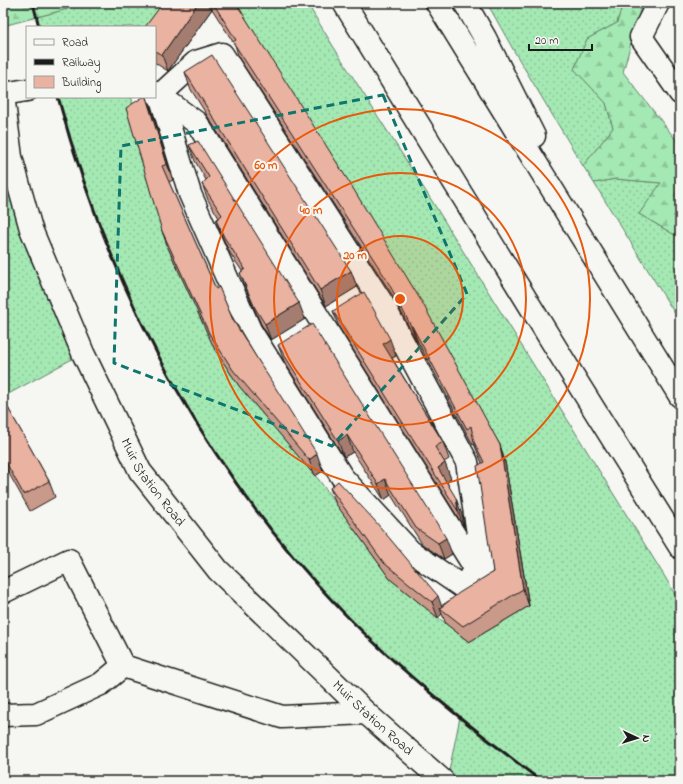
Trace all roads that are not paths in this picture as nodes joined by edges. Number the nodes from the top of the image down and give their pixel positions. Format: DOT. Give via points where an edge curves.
graph roads {
  1 [pos="344,3"];
  2 [pos="437,3"];
  3 [pos="464,3"];
  4 [pos="658,3"];
  5 [pos="26,90"];
  6 [pos="158,93"];
  7 [pos="680,93"];
  8 [pos="3,95"];
  9 [pos="593,255"];
  10 [pos="374,291"];
  11 [pos="322,323"];
  12 [pos="304,334"];
  13 [pos="285,345"];
  14 [pos="267,356"];
  15 [pos="680,396"];
  16 [pos="680,546"];
  17 [pos="477,571"];
  18 [pos="3,592"];
  19 [pos="123,666"];
  20 [pos="366,713"];
  21 [pos="3,716"];
  22 [pos="444,781"];
  1 -- 16 [label="main road"];
  2 -- 9 [label="main road"];
  3 -- 9 [label="main road" via="485,38"];
  4 -- 7 [label="main road" via="641,37"];
  5 -- 8 [label="main road"];
  6 -- 10 [label="main road" via="196,62 222,54"];
  6 -- 11 [label="main road" via="197,123"];
  6 -- 14 [label="main road" via="190,194 250,330"];
  8 -- 20 [label="main road, Muir Station Road" via="10,157 32,229 83,353 140,471 218,570"];
  9 -- 15 [label="main road"];
  10 -- 11 [label="main road"];
  10 -- 17 [label="main road" via="467,462 483,566"];
  11 -- 12 [label="main road"];
  11 -- 17 [label="main road"];
  13 -- 14 [label="main road"];
  14 -- 17 [label="main road" via="342,477 410,551 461,586"];
  18 -- 19 [label="main road" via="69,560"];
  19 -- 20 [label="main road" via="282,717"];
  19 -- 21 [label="main road" via="101,684 36,714"];
  20 -- 22 [label="main road, Muir Station Road"];
}
